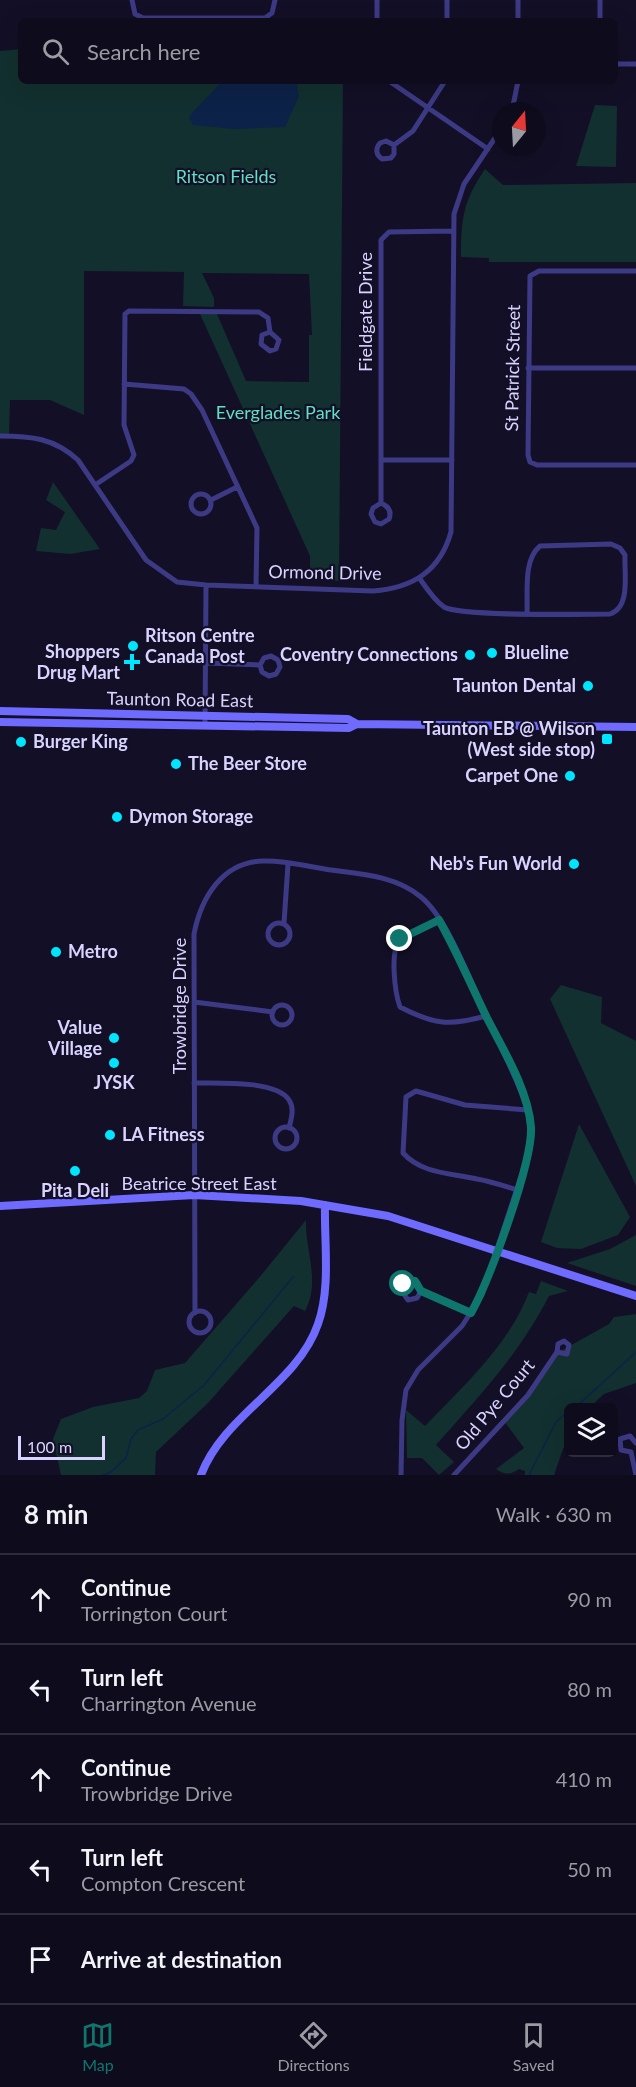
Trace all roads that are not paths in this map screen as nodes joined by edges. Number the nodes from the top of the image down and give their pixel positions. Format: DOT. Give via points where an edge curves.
graph roads {
  1 [pos="132,0"];
  2 [pos="275,0"];
  3 [pos="377,0"];
  4 [pos="447,0"];
  5 [pos="519,0"];
  6 [pos="600,0"];
  7 [pos="377,18"];
  8 [pos="447,18"];
  9 [pos="518,18"];
  10 [pos="600,18"];
  11 [pos="618,64"];
  12 [pos="636,64"];
  13 [pos="393,84"];
  14 [pos="443,84"];
  15 [pos="517,84"];
  16 [pos="514,102"];
  17 [pos="428,109"];
  18 [pos="492,143"];
  19 [pos="394,145"];
  20 [pos="488,149"];
  21 [pos="452,231"];
  22 [pos="636,271"];
  23 [pos="270,332"];
  24 [pos="528,368"];
  25 [pos="636,368"];
  26 [pos="124,384"];
  27 [pos="0,436"];
  28 [pos="452,459"];
  29 [pos="381,460"];
  30 [pos="636,465"];
  31 [pos="95,485"];
  32 [pos="237,487"];
  33 [pos="211,500"];
  34 [pos="381,503"];
  35 [pos="420,579"];
  36 [pos="206,585"];
  37 [pos="256,586"];
  38 [pos="527,614"];
  39 [pos="206,663"];
  40 [pos="260,665"];
  41 [pos="0,711"];
  42 [pos="206,715"];
  43 [pos="0,722"];
  44 [pos="357,724"];
  45 [pos="205,726"];
  46 [pos="636,727"];
  47 [pos="288,864"];
  48 [pos="439,920"];
  49 [pos="284,923"];
  50 [pos="194,1002"];
  51 [pos="273,1012"];
  52 [pos="486,1016"];
  53 [pos="194,1083"];
  54 [pos="528,1110"];
  55 [pos="289,1128"];
  56 [pos="517,1190"];
  57 [pos="194,1196"];
  58 [pos="325,1205"];
  59 [pos="0,1206"];
  60 [pos="497,1250"];
  61 [pos="421,1291"];
  62 [pos="636,1296"];
  63 [pos="195,1312"];
  64 [pos="471,1313"];
  65 [pos="557,1352"];
  66 [pos="636,1444"];
  67 [pos="631,1452"];
  68 [pos="201,1475"];
  69 [pos="401,1475"];
  70 [pos="454,1475"];
  71 [pos="636,1475"];
  1 -- 2 [label="street" via="135,14 143,18 265,18 272,13"];
  3 -- 7 [label="street"];
  4 -- 8 [label="street"];
  5 -- 9 [label="street"];
  6 -- 10 [label="street"];
  11 -- 12 [label="street"];
  13 -- 17 [label="street"];
  14 -- 17 [label="street"];
  15 -- 16 [label="street"];
  17 -- 19 [label="street" via="413,131"];
  17 -- 20 [label="street"];
  18 -- 20 [label="street"];
  20 -- 21 [label="street" via="461,190"];
  21 -- 28 [label="street"];
  21 -- 29 [label="street, Fieldgate Drive" via="389,232 381,240"];
  22 -- 24 [label="street, St Patrick Street" via="532,274"];
  23 -- 26 [label="street" via="268,318 254,312 129,311 123,318"];
  24 -- 25 [label="street"];
  24 -- 30 [label="street, St Patrick Street" via="530,462"];
  26 -- 31 [label="street" via="124,425 134,458"];
  26 -- 32 [label="street" via="176,386 191,394"];
  27 -- 31 [label="street, Ormond Drive" via="28,436 53,442 78,460"];
  28 -- 29 [label="street"];
  28 -- 35 [label="street" via="451,532 446,549"];
  29 -- 34 [label="street, Fieldgate Drive"];
  31 -- 36 [label="street, Ormond Drive" via="146,560 177,582"];
  32 -- 33 [label="street"];
  32 -- 37 [label="street" via="257,528"];
  35 -- 37 [label="street, Ormond Drive" via="398,588 373,591"];
  35 -- 38 [label="street" via="436,599 453,610"];
  36 -- 37 [label="street, Ormond Drive"];
  36 -- 39 [label="street"];
  38 -- 38 [label="street" via="619,611 624,603 625,555 610,544 540,546 532,552 529,563"];
  39 -- 40 [label="street"];
  39 -- 42 [label="street"];
  41 -- 42 [label="main road, Taunton Road East"];
  42 -- 44 [label="main road, Taunton Road East" via="348,719"];
  42 -- 45 [label="street"];
  43 -- 45 [label="main road, Taunton Road East"];
  44 -- 45 [label="main road, Taunton Road East" via="349,728"];
  44 -- 46 [label="main road, Taunton Road East"];
  47 -- 48 [label="street, Trowbridge Drive" via="399,883 422,898"];
  47 -- 49 [label="street"];
  47 -- 50 [label="street, Trowbridge Drive" via="262,861 242,866 214,884 194,934"];
  48 -- 52 [label="street, Trowbridge Drive"];
  48 -- 52 [label="street" via="400,939 395,950 400,1007 455,1024"];
  49 -- 49 [label="street" via="271,928 271,942 285,944 289,931"];
  50 -- 51 [label="street"];
  50 -- 53 [label="street, Trowbridge Drive"];
  52 -- 54 [label="street, Trowbridge Drive"];
  53 -- 55 [label="street" via="239,1083 278,1091 289,1100 293,1112"];
  53 -- 57 [label="street, Trowbridge Drive"];
  54 -- 56 [label="street, Trowbridge Drive" via="530,1149"];
  54 -- 56 [label="street" via="465,1105 416,1091 406,1097 403,1109 403,1153 412,1163"];
  55 -- 55 [label="street" via="280,1129 276,1135 283,1148 294,1146 297,1139"];
  56 -- 60 [label="street, Trowbridge Drive"];
  57 -- 58 [label="main road, Beatrice Street East" via="254,1197"];
  57 -- 59 [label="main road, Beatrice Street East"];
  57 -- 63 [label="street, Trowbridge Drive"];
  58 -- 60 [label="main road, Beatrice Street East" via="388,1216"];
  58 -- 68 [label="main road" via="324,1301 314,1335 294,1363 216,1446"];
  60 -- 62 [label="main road, Beatrice Street East"];
  60 -- 64 [label="street, Trowbridge Drive" via="482,1295"];
  61 -- 64 [label="street"];
  63 -- 63 [label="street" via="204,1312 209,1317 206,1330 191,1328 190,1318"];
  64 -- 69 [label="street, Trowbridge Drive" via="418,1370 406,1390"];
  65 -- 70 [label="street, Old Pye Court" via="528,1395"];
  66 -- 67 [label="street"];
  66 -- 67 [label="street" via="630,1436 620,1439 621,1450"];
  67 -- 71 [label="street"];
}
